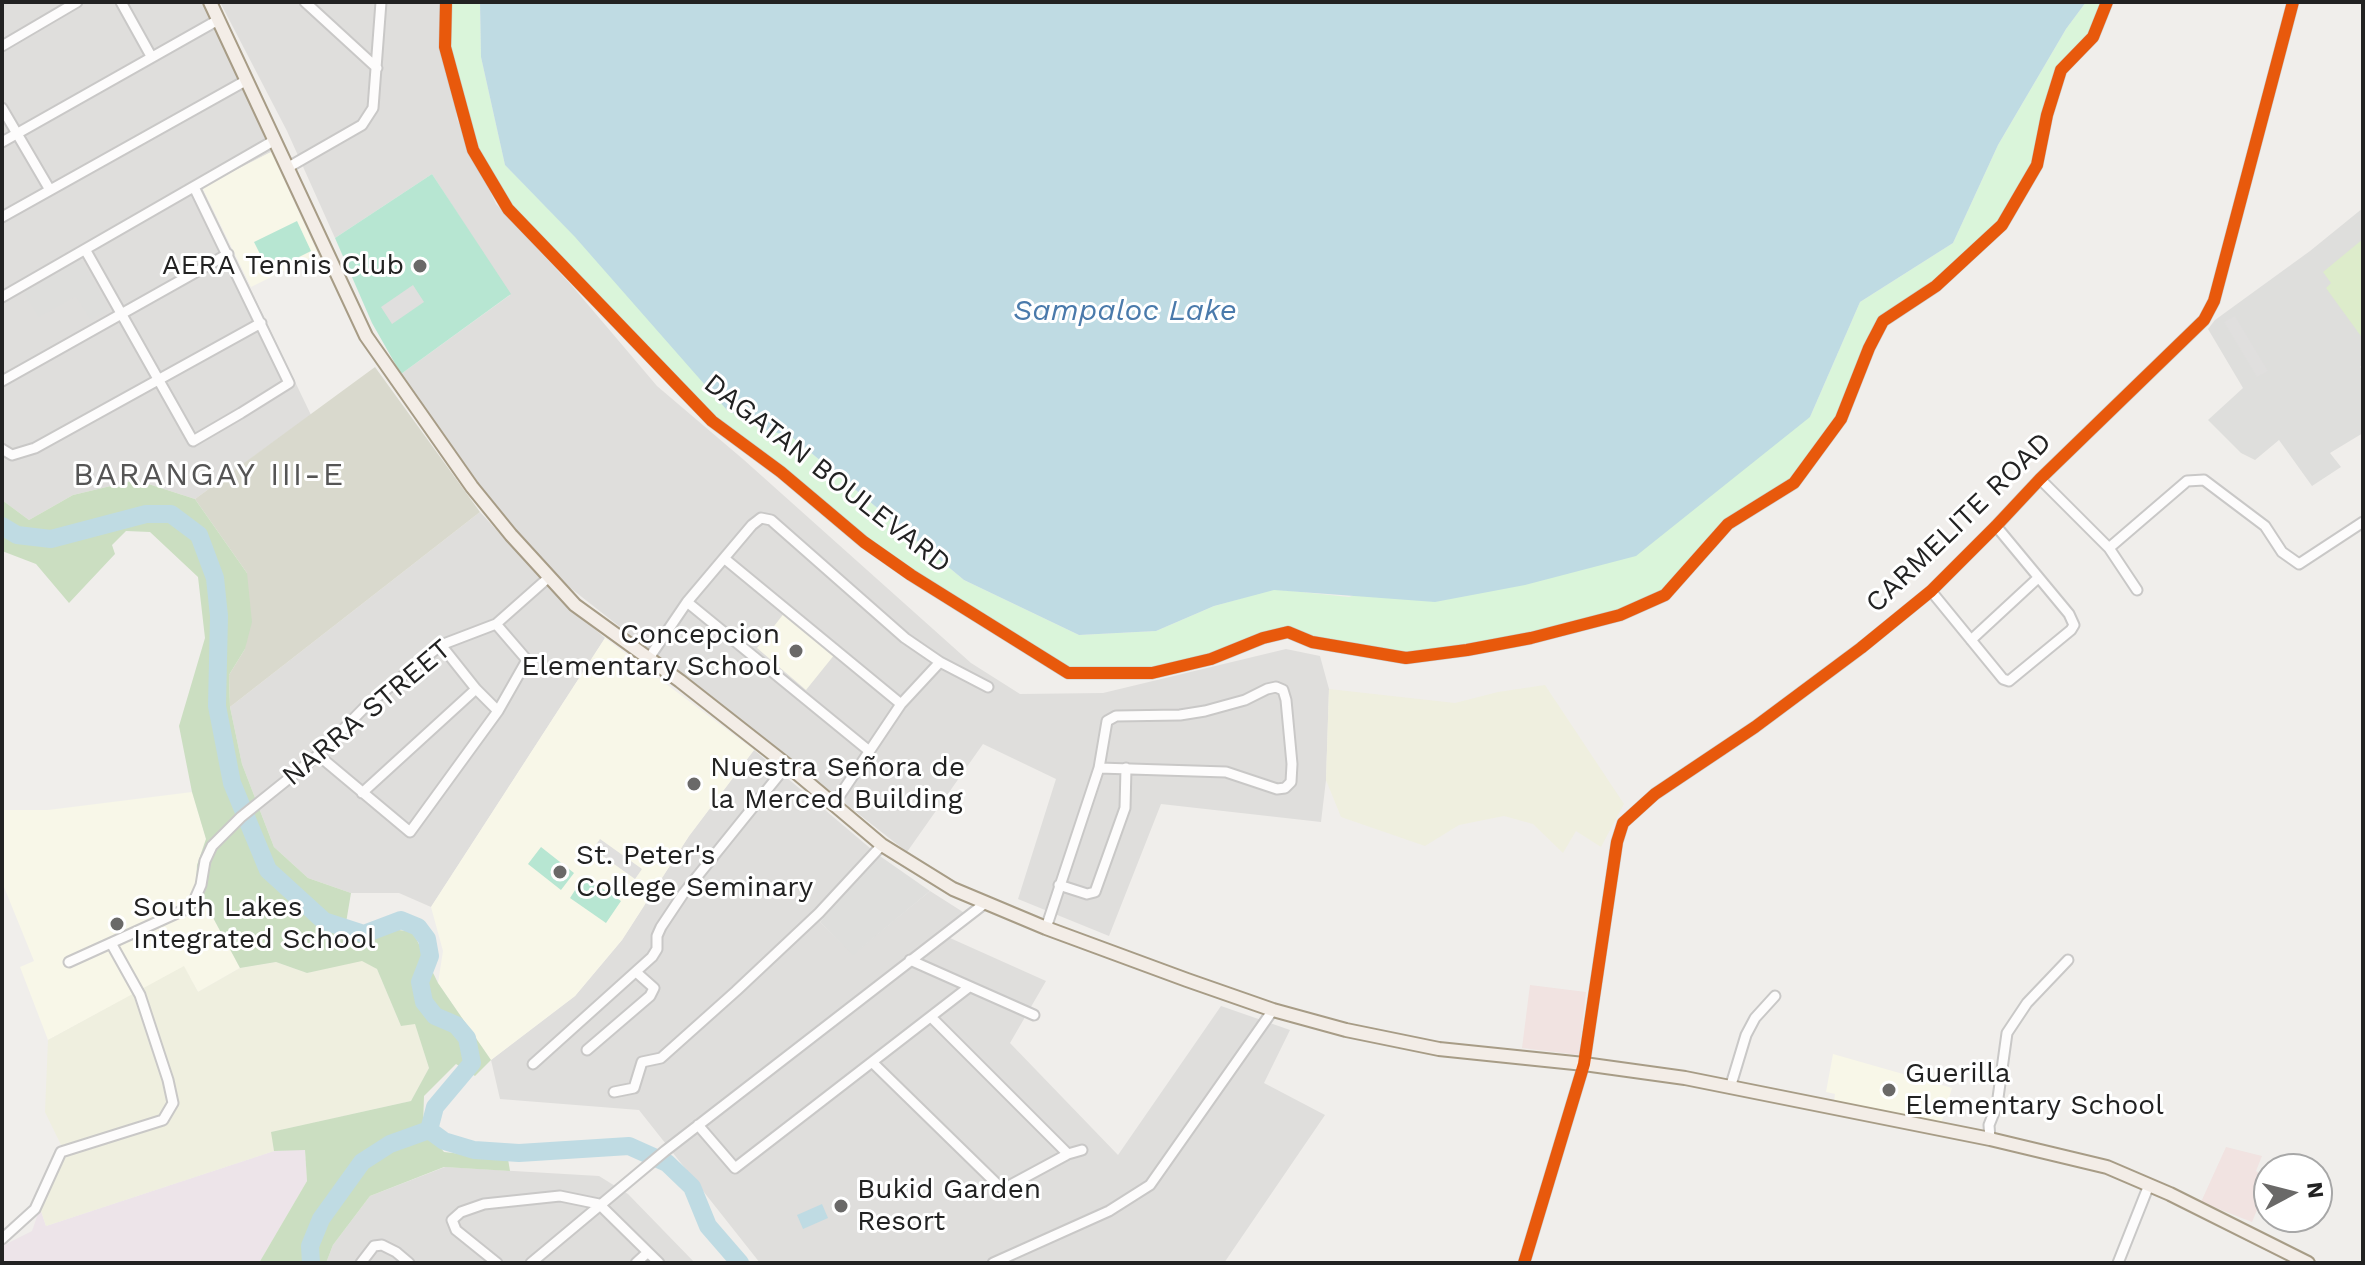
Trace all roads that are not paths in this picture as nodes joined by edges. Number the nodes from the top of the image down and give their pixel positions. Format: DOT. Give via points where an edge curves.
graph roads {
  1 [pos="77,2"];
  2 [pos="121,2"];
  3 [pos="210,2"];
  4 [pos="305,2"];
  5 [pos="381,2"];
  6 [pos="446,2"];
  7 [pos="2107,2"];
  8 [pos="2293,2"];
  9 [pos="218,20"];
  10 [pos="2,46"];
  11 [pos="151,56"];
  12 [pos="377,68"];
  13 [pos="247,80"];
  14 [pos="2,108"];
  15 [pos="17,133"];
  16 [pos="275,140"];
  17 [pos="2,142"];
  18 [pos="287,168"];
  19 [pos="194,187"];
  20 [pos="50,190"];
  21 [pos="2,217"];
  22 [pos="86,251"];
  23 [pos="228,254"];
  24 [pos="2,297"];
  25 [pos="121,316"];
  26 [pos="261,323"];
  27 [pos="157,379"];
  28 [pos="2,381"];
  29 [pos="2,449"];
  30 [pos="2040,479"];
  31 [pos="2363,522"];
  32 [pos="1996,526"];
  33 [pos="2109,548"];
  34 [pos="725,559"];
  35 [pos="548,578"];
  36 [pos="2038,578"];
  37 [pos="2137,590"];
  38 [pos="1931,591"];
  39 [pos="687,602"];
  40 [pos="496,624"];
  41 [pos="1971,640"];
  42 [pos="441,645"];
  43 [pos="649,658"];
  44 [pos="940,662"];
  45 [pos="988,687"];
  46 [pos="476,689"];
  47 [pos="901,704"];
  48 [pos="498,711"];
  49 [pos="868,750"];
  50 [pos="318,755"];
  51 [pos="787,765"];
  52 [pos="1099,768"];
  53 [pos="1126,768"];
  54 [pos="362,793"];
  55 [pos="834,804"];
  56 [pos="882,845"];
  57 [pos="1059,885"];
  58 [pos="984,904"];
  59 [pos="1046,928"];
  60 [pos="111,943"];
  61 [pos="910,960"];
  62 [pos="2068,960"];
  63 [pos="69,962"];
  64 [pos="636,972"];
  65 [pos="969,987"];
  66 [pos="1775,996"];
  67 [pos="1273,1010"];
  68 [pos="1034,1015"];
  69 [pos="932,1018"];
  70 [pos="587,1050"];
  71 [pos="873,1063"];
  72 [pos="533,1064"];
  73 [pos="1584,1064"];
  74 [pos="1730,1088"];
  75 [pos="614,1092"];
  76 [pos="698,1125"];
  77 [pos="1990,1139"];
  78 [pos="1082,1150"];
  79 [pos="1068,1154"];
  80 [pos="2149,1185"];
  81 [pos="599,1204"];
  82 [pos="2,1239"];
  83 [pos="648,1252"];
  84 [pos="1013,1259"];
  85 [pos="361,1263"];
  86 [pos="409,1263"];
  87 [pos="497,1263"];
  88 [pos="531,1263"];
  89 [pos="636,1263"];
  90 [pos="659,1263"];
  91 [pos="993,1263"];
  92 [pos="1524,1263"];
  93 [pos="2118,1263"];
  94 [pos="2308,1263"];
  1 -- 10 [label="street"];
  2 -- 11 [label="street"];
  3 -- 9 [label="main road"];
  4 -- 12 [label="street"];
  5 -- 12 [label="street"];
  6 -- 7 [label="street, DAGATAN BOULEVARD" via="445,47 473,150 508,209 712,421 911,575 1068,673 1152,673 1288,632 1312,642 1406,658 1467,650 1620,615 1665,595 1728,524 1794,483 1841,419 1883,321 1936,286 2002,225 2037,165 2061,70 2093,37"];
  8 -- 30 [label="street, CARMELITE ROAD" via="2210,312"];
  9 -- 11 [label="street"];
  9 -- 13 [label="main road"];
  11 -- 15 [label="street"];
  12 -- 18 [label="street" via="373,108 362,125"];
  13 -- 16 [label="main road"];
  13 -- 20 [label="street"];
  14 -- 15 [label="street"];
  15 -- 17 [label="street"];
  15 -- 20 [label="street"];
  16 -- 18 [label="main road"];
  16 -- 19 [label="street"];
  18 -- 35 [label="main road" via="373,347 472,487"];
  19 -- 22 [label="street"];
  19 -- 23 [label="street"];
  20 -- 21 [label="street"];
  22 -- 24 [label="street"];
  22 -- 25 [label="street"];
  23 -- 25 [label="street"];
  23 -- 26 [label="street"];
  25 -- 27 [label="street"];
  25 -- 28 [label="street"];
  26 -- 27 [label="street"];
  26 -- 27 [label="street" via="289,383 193,441"];
  27 -- 29 [label="street" via="35,448 12,455"];
  30 -- 32 [label="street, CARMELITE ROAD"];
  30 -- 33 [label="street"];
  31 -- 33 [label="street" via="2299,564 2282,552 2265,526 2204,480 2187,481"];
  32 -- 36 [label="street"];
  32 -- 38 [label="street, CARMELITE ROAD"];
  33 -- 37 [label="street"];
  34 -- 39 [label="street"];
  34 -- 44 [label="street" via="761,518 771,520 905,638"];
  34 -- 47 [label="street"];
  35 -- 40 [label="street, NARRA STREET"];
  35 -- 43 [label="main road" via="575,605"];
  36 -- 41 [label="street"];
  36 -- 41 [label="street" via="2073,621 2071,630 2009,681"];
  38 -- 41 [label="street"];
  38 -- 73 [label="street, CARMELITE ROAD" via="1755,727 1648,799 1623,823"];
  39 -- 43 [label="street"];
  39 -- 49 [label="street"];
  40 -- 42 [label="street, NARRA STREET"];
  40 -- 48 [label="street" via="527,660"];
  42 -- 46 [label="street"];
  42 -- 50 [label="street, NARRA STREET" via="365,707"];
  43 -- 51 [label="main road"];
  44 -- 45 [label="street"];
  44 -- 47 [label="street"];
  46 -- 48 [label="street"];
  46 -- 54 [label="street"];
  47 -- 49 [label="street"];
  48 -- 54 [label="street" via="410,832"];
  49 -- 55 [label="street"];
  50 -- 54 [label="street"];
  50 -- 60 [label="street, NARRA STREET" via="212,846 201,885 186,909"];
  51 -- 55 [label="main road"];
  51 -- 64 [label="street" via="683,894 657,936 657,949"];
  52 -- 53 [label="street"];
  52 -- 53 [label="street" via="1107,721 1116,716 1180,715 1276,687 1283,690 1292,764 1291,782 1285,788 1226,772"];
  52 -- 57 [label="street"];
  53 -- 57 [label="street" via="1125,808 1095,892"];
  55 -- 56 [label="main road"];
  56 -- 58 [label="main road"];
  56 -- 75 [label="street" via="736,991 661,1058 642,1062 634,1088"];
  57 -- 59 [label="street"];
  58 -- 59 [label="main road"];
  58 -- 61 [label="street"];
  59 -- 67 [label="main road"];
  60 -- 63 [label="street, NARRA STREET"];
  60 -- 82 [label="street" via="140,995 173,1103 163,1120 61,1152 35,1209"];
  61 -- 65 [label="street"];
  61 -- 76 [label="street"];
  62 -- 77 [label="street" via="2007,1033"];
  64 -- 70 [label="street" via="654,988 650,996"];
  64 -- 72 [label="street"];
  65 -- 68 [label="street"];
  65 -- 69 [label="street"];
  66 -- 74 [label="street" via="1746,1035"];
  67 -- 73 [label="main road" via="1439,1049"];
  67 -- 84 [label="street" via="1150,1185"];
  69 -- 71 [label="street"];
  69 -- 79 [label="street"];
  71 -- 76 [label="street" via="735,1168"];
  71 -- 79 [label="street" via="1000,1187"];
  73 -- 74 [label="main road"];
  73 -- 92 [label="street, CARMELITE ROAD"];
  74 -- 77 [label="main road"];
  76 -- 81 [label="street"];
  77 -- 80 [label="main road" via="2116,1170"];
  78 -- 79 [label="street"];
  80 -- 93 [label="street"];
  80 -- 94 [label="main road"];
  81 -- 83 [label="street"];
  81 -- 87 [label="street" via="539,1197 461,1212 452,1226"];
  81 -- 88 [label="street"];
  83 -- 89 [label="street"];
  83 -- 90 [label="street"];
  84 -- 91 [label="street"];
  85 -- 86 [label="street" via="374,1246 382,1245"];
}
